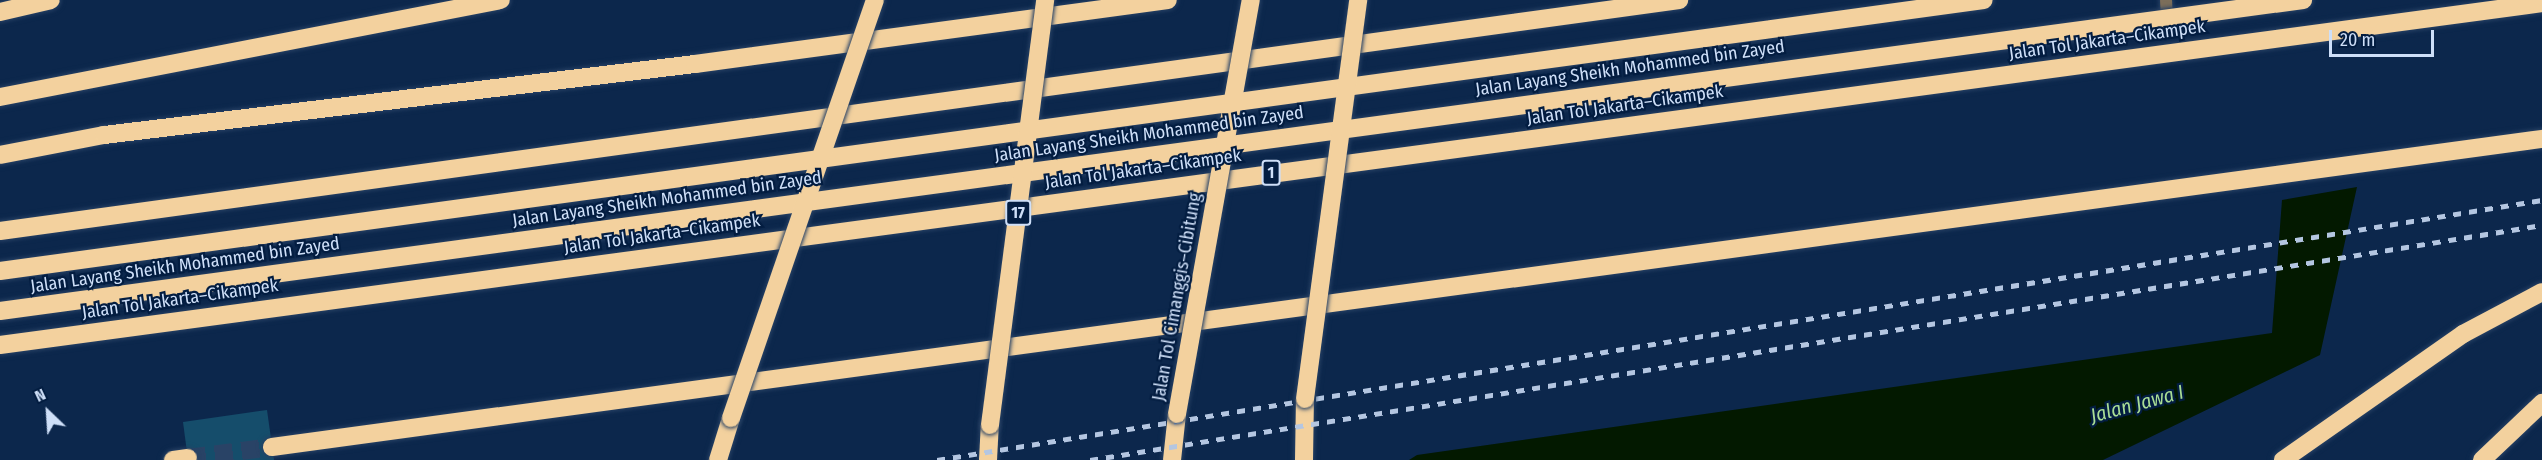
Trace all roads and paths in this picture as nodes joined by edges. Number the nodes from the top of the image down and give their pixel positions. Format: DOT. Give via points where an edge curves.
graph roads {
  1 [pos="51,0"];
  2 [pos="501,0"];
  3 [pos="875,0"];
  4 [pos="1045,0"];
  5 [pos="1168,0"];
  6 [pos="1251,0"];
  7 [pos="1359,0"];
  8 [pos="1679,0"];
  9 [pos="1984,0"];
  10 [pos="2303,0"];
  11 [pos="2542,3"];
  12 [pos="2167,9"];
  13 [pos="0,12"];
  14 [pos="0,97"];
  15 [pos="2542,140"];
  16 [pos="0,155"];
  17 [pos="0,231"];
  18 [pos="0,271"];
  19 [pos="2542,292"];
  20 [pos="0,311"];
  21 [pos="0,345"];
  22 [pos="1305,400"];
  23 [pos="2542,403"];
  24 [pos="272,447"];
  25 [pos="718,460"];
  26 [pos="988,460"];
  27 [pos="1172,460"];
  28 [pos="1299,460"];
  29 [pos="1304,460"];
  30 [pos="2283,460"];
  31 [pos="2482,460"];
  1 -- 13 [label="highway"];
  2 -- 14 [label="highway"];
  3 -- 25 [label="highway, bridge"];
  4 -- 26 [label="highway, 17, bridge"];
  5 -- 16 [label="highway" via="695,64 104,135"];
  6 -- 27 [label="highway, Jalan Tol Cimanggis–Cibitung, bridge"];
  7 -- 22 [label="highway, bridge"];
  8 -- 17 [label="highway"];
  9 -- 18 [label="highway, Jalan Layang Sheikh Mohammed bin Zayed, bridge"];
  10 -- 12 [label="highway, Jalan Layang Sheikh Mohammed bin Zayed / 1, bridge"];
  11 -- 21 [label="highway, Jalan Tol Jakarta–Cikampek / 1"];
  12 -- 20 [label="highway, Jalan Layang Sheikh Mohammed bin Zayed / 1, bridge"];
  15 -- 24 [label="highway"];
  19 -- 30 [label="highway" via="2463,334"];
  22 -- 28 [label="highway"];
  22 -- 29 [label="highway"];
  23 -- 31 [label="highway"];
}
